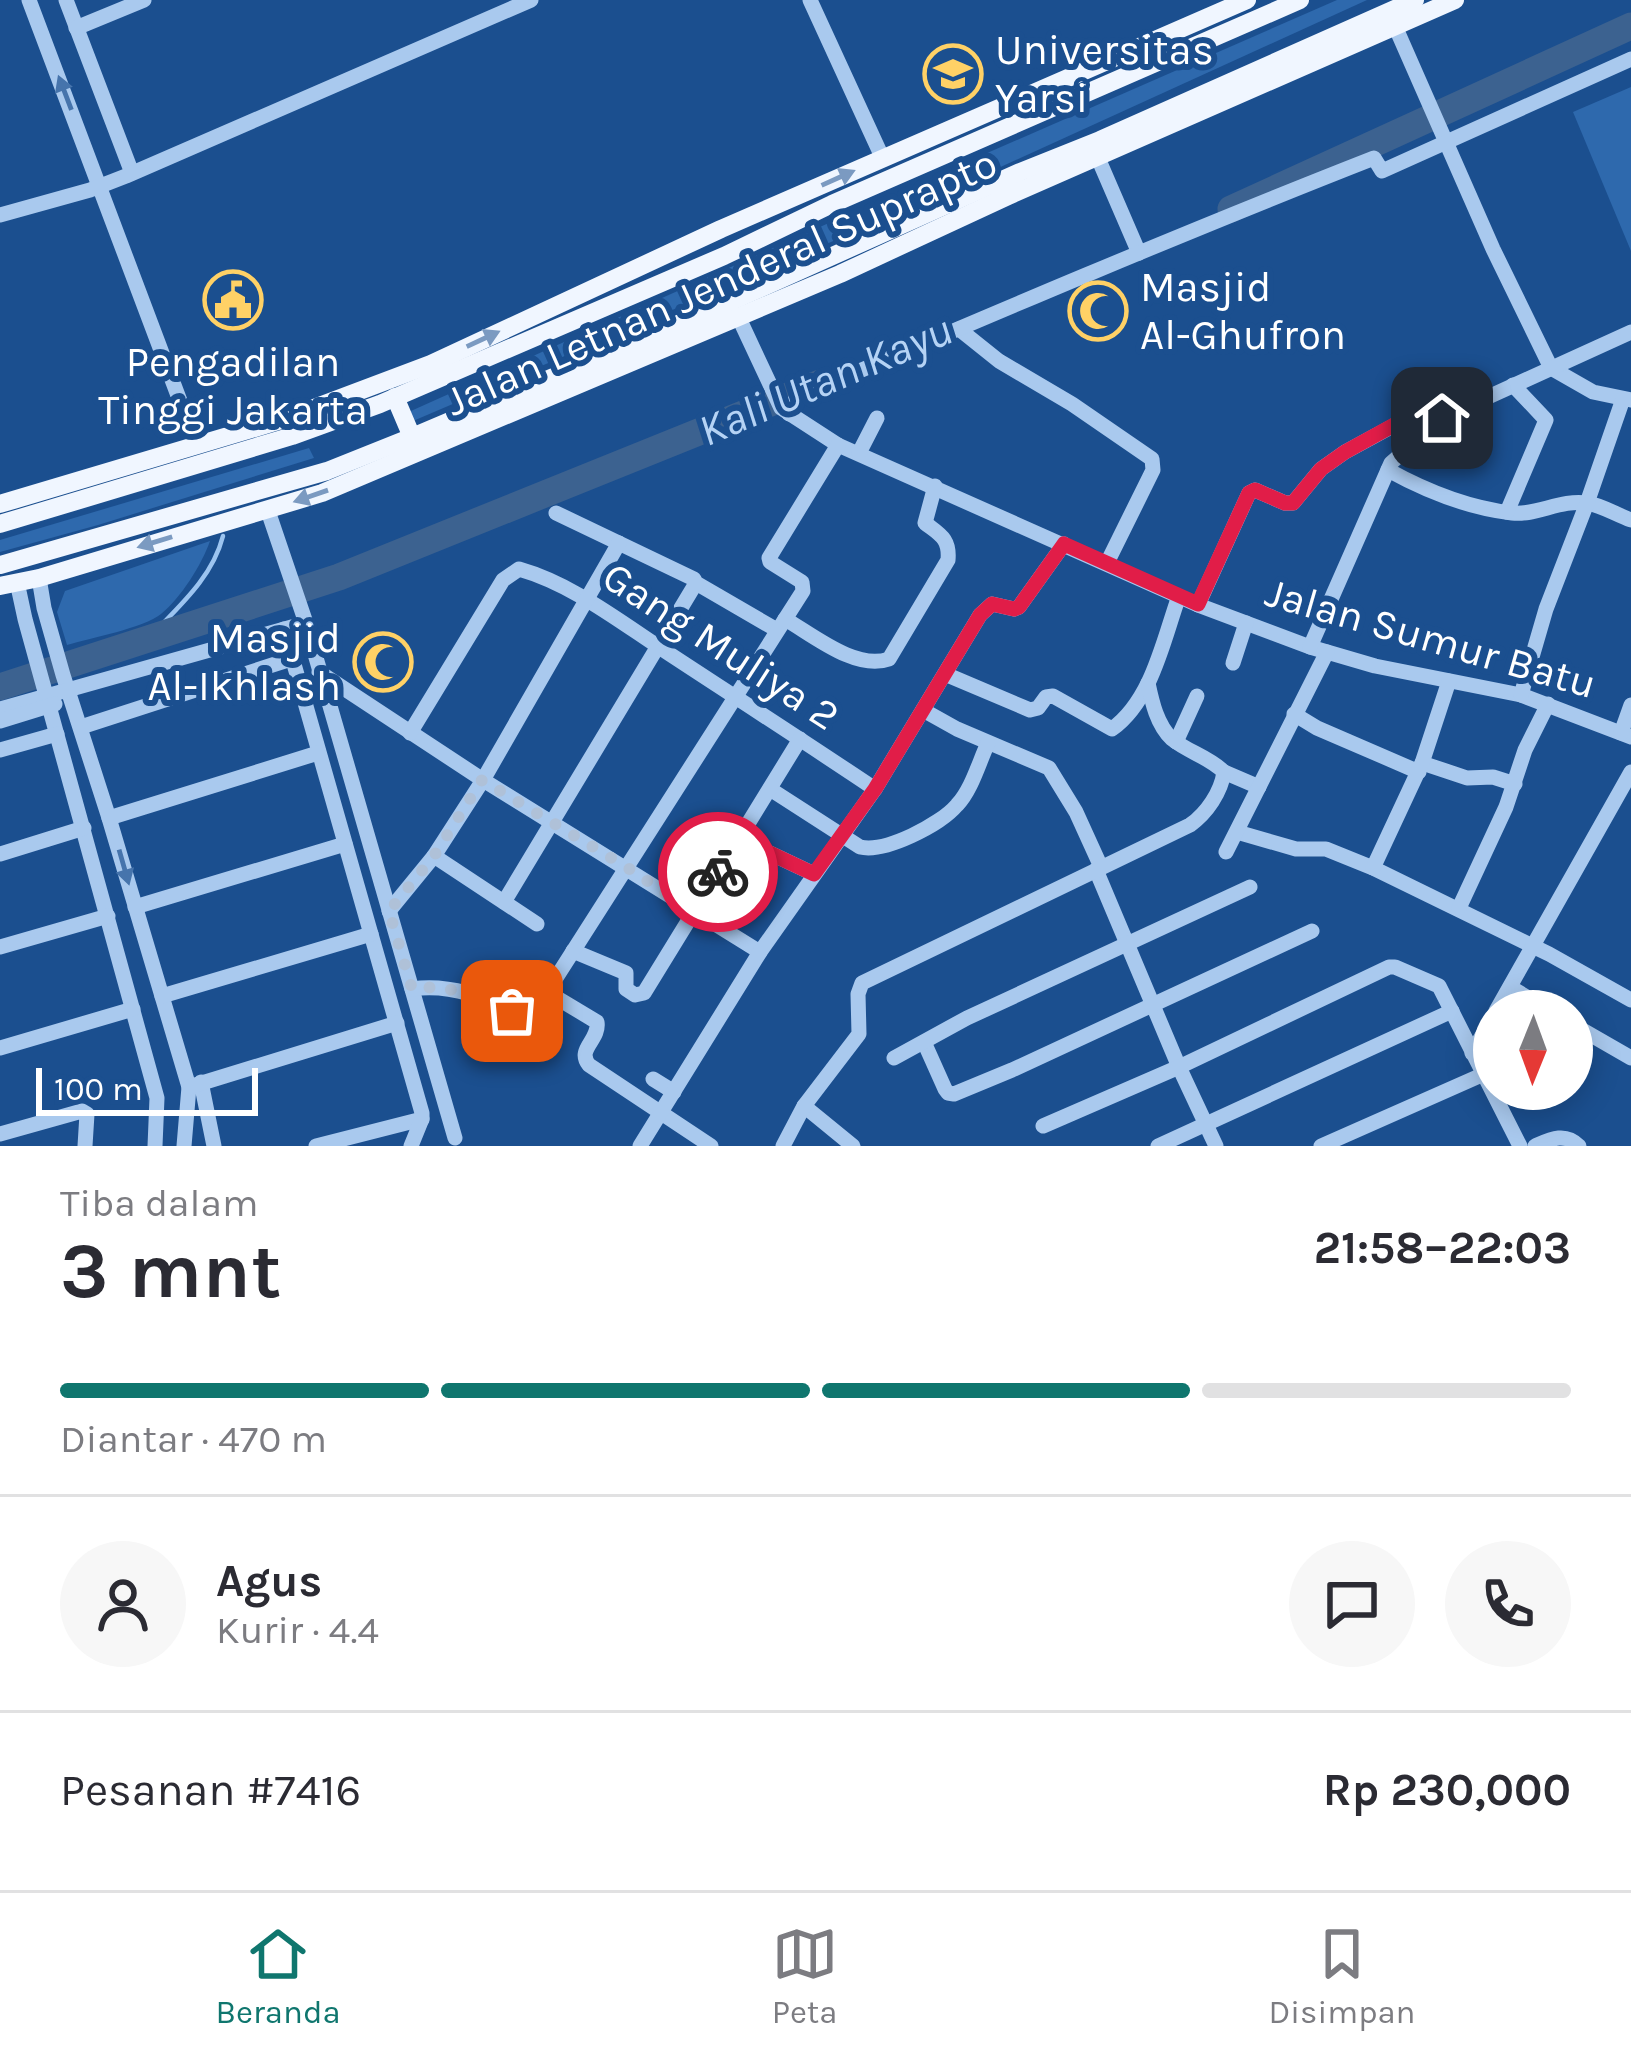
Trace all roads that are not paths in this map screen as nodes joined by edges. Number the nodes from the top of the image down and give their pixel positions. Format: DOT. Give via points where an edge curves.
graph roads {
  1 [pos="29,0"];
  2 [pos="66,0"];
  3 [pos="144,0"];
  4 [pos="531,0"];
  5 [pos="810,0"];
  6 [pos="1247,0"];
  7 [pos="1300,0"];
  8 [pos="1415,0"];
  9 [pos="1455,0"];
  10 [pos="1395,26"];
  11 [pos="76,28"];
  12 [pos="1631,59"];
  13 [pos="1040,92"];
  14 [pos="1072,102"];
  15 [pos="1444,133"];
  16 [pos="1098,158"];
  17 [pos="883,159"];
  18 [pos="1020,172"];
  19 [pos="115,180"];
  20 [pos="1008,196"];
  21 [pos="0,215"];
  22 [pos="1139,252"];
  23 [pos="674,253"];
  24 [pos="657,286"];
  25 [pos="738,316"];
  26 [pos="958,329"];
  27 [pos="1631,332"];
  28 [pos="628,344"];
  29 [pos="660,351"];
  30 [pos="1551,368"];
  31 [pos="1513,385"];
  32 [pos="395,397"];
  33 [pos="1627,400"];
  34 [pos="785,411"];
  35 [pos="877,418"];
  36 [pos="1442,418"];
  37 [pos="412,437"];
  38 [pos="838,445"];
  39 [pos="197,446"];
  40 [pos="859,453"];
  41 [pos="1388,470"];
  42 [pos="935,486"];
  43 [pos="1588,503"];
  44 [pos="0,504"];
  45 [pos="208,505"];
  46 [pos="268,511"];
  47 [pos="1507,512"];
  48 [pos="556,513"];
  49 [pos="1631,520"];
  50 [pos="0,524"];
  51 [pos="199,528"];
  52 [pos="619,543"];
  53 [pos="1064,544"];
  54 [pos="1107,563"];
  55 [pos="0,565"];
  56 [pos="39,578"];
  57 [pos="9,584"];
  58 [pos="696,584"];
  59 [pos="1179,596"];
  60 [pos="586,600"];
  61 [pos="1198,604"];
  62 [pos="1246,622"];
  63 [pos="306,623"];
  64 [pos="781,624"];
  65 [pos="284,629"];
  66 [pos="658,647"];
  67 [pos="1318,649"];
  68 [pos="291,659"];
  69 [pos="1232,663"];
  70 [pos="319,672"];
  71 [pos="945,674"];
  72 [pos="1448,681"];
  73 [pos="1148,683"];
  74 [pos="71,687"];
  75 [pos="46,694"];
  76 [pos="1521,695"];
  77 [pos="1197,696"];
  78 [pos="735,697"];
  79 [pos="1548,704"];
  80 [pos="1631,706"];
  81 [pos="0,709"];
  82 [pos="923,710"];
  83 [pos="1294,714"];
  84 [pos="0,721"];
  85 [pos="81,727"];
  86 [pos="410,733"];
  87 [pos="57,734"];
  88 [pos="1626,735"];
  89 [pos="800,739"];
  90 [pos="988,742"];
  91 [pos="1176,742"];
  92 [pos="0,750"];
  93 [pos="318,753"];
  94 [pos="1420,768"];
  95 [pos="1224,772"];
  96 [pos="1631,772"];
  97 [pos="482,780"];
  98 [pos="1515,784"];
  99 [pos="1259,787"];
  100 [pos="770,789"];
  101 [pos="875,789"];
  102 [pos="109,818"];
  103 [pos="551,821"];
  104 [pos="84,828"];
  105 [pos="1237,832"];
  106 [pos="841,835"];
  107 [pos="738,838"];
  108 [pos="345,844"];
  109 [pos="1226,852"];
  110 [pos="0,854"];
  111 [pos="434,856"];
  112 [pos="628,868"];
  113 [pos="1098,868"];
  114 [pos="1373,868"];
  115 [pos="814,874"];
  116 [pos="1250,887"];
  117 [pos="504,902"];
  118 [pos="136,907"];
  119 [pos="1459,908"];
  120 [pos="389,911"];
  121 [pos="693,912"];
  122 [pos="108,916"];
  123 [pos="537,924"];
  124 [pos="1312,931"];
  125 [pos="371,934"];
  126 [pos="1126,944"];
  127 [pos="147,945"];
  128 [pos="0,947"];
  129 [pos="1533,947"];
  130 [pos="573,951"];
  131 [pos="760,952"];
  132 [pos="118,954"];
  133 [pos="1510,987"];
  134 [pos="412,989"];
  135 [pos="1508,990"];
  136 [pos="1515,990"];
  137 [pos="547,992"];
  138 [pos="162,996"];
  139 [pos="1631,1000"];
  140 [pos="1153,1003"];
  141 [pos="133,1009"];
  142 [pos="1452,1011"];
  143 [pos="397,1023"];
  144 [pos="1593,1036"];
  145 [pos="923,1042"];
  146 [pos="0,1048"];
  147 [pos="1472,1053"];
  148 [pos="894,1058"];
  149 [pos="1631,1058"];
  150 [pos="1179,1067"];
  151 [pos="653,1079"];
  152 [pos="1473,1079"];
  153 [pos="195,1084"];
  154 [pos="674,1092"];
  155 [pos="804,1106"];
  156 [pos="1502,1110"];
  157 [pos="660,1114"];
  158 [pos="422,1119"];
  159 [pos="1043,1126"];
  160 [pos="1207,1126"];
  161 [pos="2,1141"];
  162 [pos="458,1143"];
  163 [pos="85,1146"];
  164 [pos="155,1146"];
  165 [pos="184,1146"];
  166 [pos="214,1146"];
  167 [pos="316,1146"];
  168 [pos="411,1146"];
  169 [pos="640,1146"];
  170 [pos="711,1146"];
  171 [pos="783,1146"];
  172 [pos="853,1146"];
  173 [pos="1158,1146"];
  174 [pos="1216,1146"];
  175 [pos="1321,1146"];
  176 [pos="1520,1146"];
  177 [pos="1535,1146"];
  178 [pos="1579,1146"];
  19 -- 1 [label="street, one-way"];
  2 -- 11 [label="street"];
  3 -- 11 [label="street"];
  4 -- 19 [label="street"];
  5 -- 17 [label="street"];
  6 -- 13 [label="main road, Jalan Letnan Jenderal Suprapto"];
  7 -- 14 [label="main road, Jalan Letnan Jenderal Suprapto"];
  8 -- 18 [label="main road, Jalan Letnan Jenderal Suprapto"];
  9 -- 10 [label="main road, Jalan Letnan Jenderal Suprapto"];
  10 -- 15 [label="street"];
  10 -- 16 [label="main road, Jalan Letnan Jenderal Suprapto"];
  11 -- 19 [label="street"];
  12 -- 15 [label="street"];
  13 -- 14 [label="main road"];
  13 -- 17 [label="main road, Jalan Letnan Jenderal Suprapto"];
  14 -- 24 [label="main road, Jalan Letnan Jenderal Suprapto"];
  15 -- 22 [label="street" via="1382,171 1374,158"];
  15 -- 30 [label="street"];
  16 -- 20 [label="main road, Jalan Letnan Jenderal Suprapto"];
  16 -- 22 [label="street"];
  23 -- 17 [label="main road, Jalan Letnan Jenderal Suprapto, one-way"];
  18 -- 20 [label="main road"];
  18 -- 28 [label="main road, Jalan Letnan Jenderal Suprapto"];
  19 -- 21 [label="street"];
  19 -- 39 [label="street"];
  20 -- 25 [label="main road, Jalan Letnan Jenderal Suprapto"];
  22 -- 26 [label="street"];
  23 -- 24 [label="main road"];
  39 -- 23 [label="main road, Jalan Letnan Jenderal Suprapto, one-way" via="431,364"];
  24 -- 32 [label="main road, Jalan Letnan Jenderal Suprapto"];
  25 -- 29 [label="main road, Jalan Letnan Jenderal Suprapto"];
  25 -- 34 [label="street"];
  26 -- 34 [label="street" via="796,398"];
  26 -- 54 [label="street" via="1152,459 1154,470"];
  27 -- 30 [label="street"];
  28 -- 29 [label="main road"];
  28 -- 37 [label="main road, Jalan Letnan Jenderal Suprapto"];
  29 -- 46 [label="main road, Jalan Letnan Jenderal Suprapto, one-way"];
  30 -- 31 [label="street"];
  30 -- 33 [label="street"];
  31 -- 36 [label="street"];
  31 -- 47 [label="street" via="1546,420"];
  32 -- 37 [label="main road"];
  32 -- 50 [label="main road, Jalan Letnan Jenderal Suprapto"];
  33 -- 43 [label="street"];
  34 -- 38 [label="street, Jalan Sumur Batu"];
  35 -- 40 [label="street"];
  36 -- 41 [label="street"];
  36 -- 61 [label="street" via="1403,420 1345,452 1293,503 1249,493"];
  37 -- 45 [label="main road, Jalan Letnan Jenderal Suprapto"];
  38 -- 40 [label="street, Jalan Sumur Batu"];
  38 -- 64 [label="street" via="769,559 804,583"];
  39 -- 44 [label="main road, Jalan Letnan Jenderal Suprapto"];
  40 -- 42 [label="street, Jalan Sumur Batu"];
  41 -- 47 [label="street"];
  41 -- 67 [label="street"];
  42 -- 53 [label="street, Jalan Sumur Batu"];
  42 -- 64 [label="street" via="925,523 941,532 948,560 889,658 862,660"];
  43 -- 47 [label="street"];
  43 -- 49 [label="street"];
  43 -- 76 [label="street"];
  45 -- 51 [label="main road"];
  45 -- 55 [label="main road, Jalan Letnan Jenderal Suprapto"];
  46 -- 51 [label="main road, Jalan Letnan Jenderal Suprapto"];
  46 -- 63 [label="street"];
  48 -- 52 [label="street"];
  51 -- 56 [label="main road, Jalan Letnan Jenderal Suprapto, one-way"];
  52 -- 58 [label="street"];
  52 -- 60 [label="street"];
  53 -- 54 [label="street, Jalan Sumur Batu"];
  53 -- 71 [label="street" via="1019,607 986,609"];
  54 -- 59 [label="street, Jalan Sumur Batu"];
  56 -- 57 [label="main road, Jalan Letnan Jenderal Suprapto"];
  56 -- 74 [label="street"];
  57 -- 75 [label="street"];
  58 -- 64 [label="street"];
  58 -- 66 [label="street"];
  59 -- 61 [label="street, Jalan Sumur Batu"];
  59 -- 73 [label="street"];
  60 -- 66 [label="street, Gang Muliya 2"];
  60 -- 86 [label="street, Gang Muliya 2" via="513,571"];
  60 -- 97 [label="street"];
  61 -- 62 [label="street, Jalan Sumur Batu"];
  62 -- 67 [label="street, Jalan Sumur Batu"];
  62 -- 69 [label="street"];
  63 -- 65 [label="street"];
  63 -- 70 [label="street"];
  64 -- 78 [label="street"];
  65 -- 68 [label="street"];
  65 -- 74 [label="street"];
  66 -- 78 [label="street, Gang Muliya 2"];
  66 -- 103 [label="street"];
  67 -- 72 [label="street, Jalan Sumur Batu"];
  67 -- 83 [label="street"];
  68 -- 85 [label="street"];
  68 -- 93 [label="street"];
  70 -- 86 [label="street"];
  70 -- 120 [label="street"];
  71 -- 73 [label="street" via="1030,710 1053,697 1112,729"];
  71 -- 82 [label="street"];
  72 -- 76 [label="street, Jalan Sumur Batu"];
  72 -- 94 [label="street"];
  73 -- 91 [label="street"];
  74 -- 75 [label="street"];
  74 -- 85 [label="street"];
  75 -- 81 [label="street"];
  75 -- 84 [label="street"];
  75 -- 87 [label="street"];
  76 -- 79 [label="street, Jalan Sumur Batu"];
  77 -- 91 [label="street"];
  78 -- 89 [label="street, Gang Muliya 2"];
  78 -- 112 [label="street"];
  79 -- 88 [label="street, Jalan Sumur Batu"];
  79 -- 98 [label="street"];
  80 -- 88 [label="street"];
  82 -- 90 [label="street"];
  82 -- 101 [label="street"];
  83 -- 94 [label="street"];
  83 -- 99 [label="street"];
  85 -- 102 [label="street"];
  86 -- 97 [label="street"];
  87 -- 92 [label="street"];
  87 -- 104 [label="street"];
  89 -- 100 [label="street"];
  89 -- 101 [label="street, Gang Muliya 2"];
  90 -- 106 [label="street" via="961,802 941,818 876,849"];
  90 -- 113 [label="street" via="1054,772"];
  91 -- 95 [label="street"];
  93 -- 102 [label="street"];
  93 -- 108 [label="street"];
  94 -- 98 [label="street"];
  94 -- 114 [label="street"];
  95 -- 99 [label="street"];
  95 -- 113 [label="street" via="1190,825"];
  96 -- 129 [label="street"];
  97 -- 103 [label="street"];
  97 -- 111 [label="street"];
  98 -- 119 [label="street"];
  99 -- 105 [label="street"];
  100 -- 106 [label="street"];
  100 -- 107 [label="street"];
  101 -- 106 [label="street"];
  102 -- 118 [label="street, one-way"];
  103 -- 112 [label="street"];
  103 -- 117 [label="street"];
  104 -- 110 [label="street"];
  104 -- 122 [label="street"];
  105 -- 109 [label="street"];
  105 -- 114 [label="street"];
  106 -- 115 [label="street"];
  107 -- 115 [label="street"];
  107 -- 121 [label="street"];
  108 -- 118 [label="street"];
  108 -- 125 [label="street"];
  111 -- 117 [label="street"];
  111 -- 120 [label="street"];
  112 -- 121 [label="street"];
  112 -- 130 [label="street"];
  113 -- 126 [label="street"];
  113 -- 155 [label="street" via="862,983 859,1034"];
  114 -- 119 [label="street"];
  115 -- 131 [label="street"];
  116 -- 126 [label="street"];
  117 -- 123 [label="street"];
  118 -- 127 [label="street"];
  119 -- 129 [label="street"];
  120 -- 134 [label="street"];
  121 -- 130 [label="street" via="640,995 625,988 626,973"];
  121 -- 131 [label="street"];
  122 -- 128 [label="street"];
  122 -- 132 [label="street"];
  124 -- 140 [label="street"];
  125 -- 138 [label="street"];
  125 -- 143 [label="street"];
  126 -- 140 [label="street"];
  126 -- 145 [label="street"];
  127 -- 132 [label="street"];
  127 -- 138 [label="street"];
  129 -- 133 [label="street"];
  129 -- 139 [label="street"];
  130 -- 137 [label="street"];
  131 -- 154 [label="street"];
  132 -- 141 [label="street"];
  133 -- 135 [label="street"];
  133 -- 136 [label="street"];
  134 -- 137 [label="street" via="464,992 528,1020"];
  134 -- 162 [label="street"];
  137 -- 157 [label="street" via="597,1022 584,1059"];
  138 -- 153 [label="street"];
  140 -- 145 [label="street" via="951,1094"];
  140 -- 150 [label="street"];
  141 -- 146 [label="street"];
  141 -- 164 [label="street" via="157,1098"];
  142 -- 147 [label="street"];
  142 -- 150 [label="street" via="1436,984 1389,967"];
  142 -- 160 [label="street"];
  143 -- 153 [label="street"];
  143 -- 158 [label="street"];
  144 -- 149 [label="street"];
  145 -- 148 [label="street"];
  150 -- 159 [label="street"];
  150 -- 160 [label="street"];
  151 -- 154 [label="street"];
  152 -- 175 [label="street"];
  153 -- 165 [label="street"];
  153 -- 166 [label="street"];
  154 -- 157 [label="street"];
  155 -- 171 [label="street"];
  155 -- 172 [label="street"];
  156 -- 176 [label="street"];
  157 -- 169 [label="street"];
  157 -- 170 [label="street"];
  158 -- 167 [label="street"];
  158 -- 168 [label="street"];
  160 -- 173 [label="street"];
  160 -- 174 [label="street"];
  161 -- 163 [label="street" via="82,1111"];
  177 -- 178 [label="street" via="1561,1137"];
}
